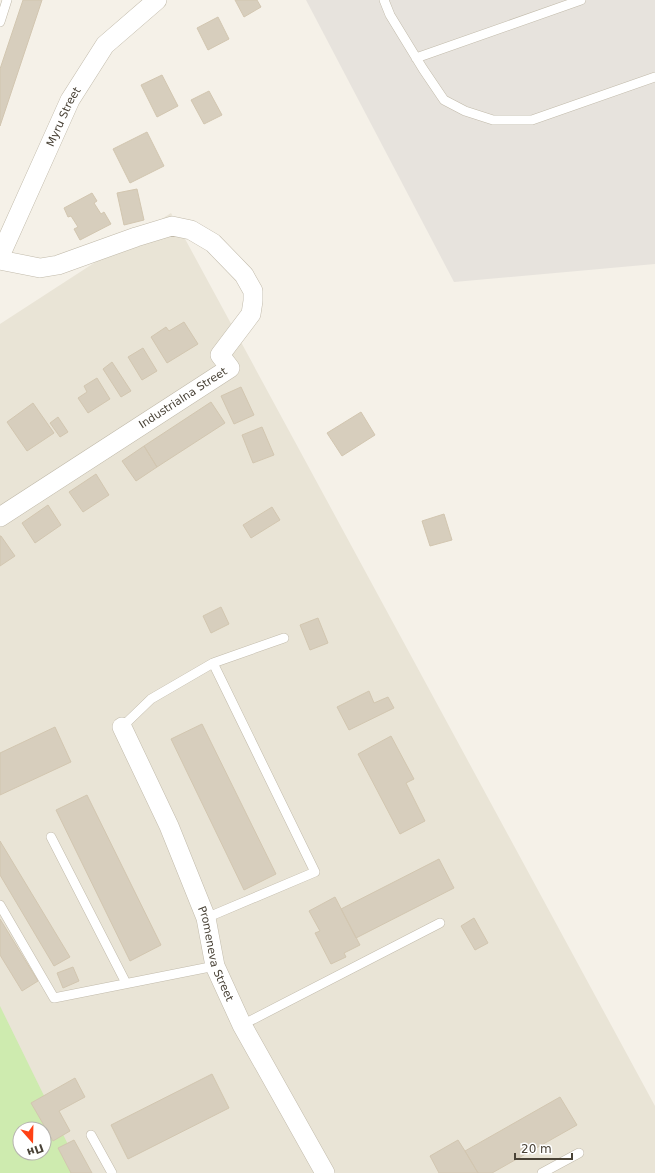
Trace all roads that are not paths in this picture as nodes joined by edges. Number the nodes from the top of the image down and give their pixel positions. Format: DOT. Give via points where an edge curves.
graph roads {
  1 [pos="7,0"];
  2 [pos="157,0"];
  3 [pos="384,0"];
  4 [pos="581,0"];
  5 [pos="0,22"];
  6 [pos="416,58"];
  7 [pos="655,77"];
  8 [pos="0,256"];
  9 [pos="0,260"];
  10 [pos="0,517"];
  11 [pos="284,638"];
  12 [pos="213,663"];
  13 [pos="122,727"];
  14 [pos="51,837"];
  15 [pos="0,905"];
  16 [pos="206,918"];
  17 [pos="440,923"];
  18 [pos="215,966"];
  19 [pos="126,983"];
  20 [pos="242,1024"];
  21 [pos="91,1135"];
  22 [pos="579,1153"];
  23 [pos="112,1173"];
  24 [pos="325,1173"];
  25 [pos="542,1173"];
  1 -- 5 [label="lane"];
  2 -- 8 [label="street, Myru Street" via="105,45 70,100"];
  3 -- 6 [label="lane"];
  4 -- 6 [label="lane"];
  6 -- 7 [label="lane" via="444,100 465,111 493,120 532,120"];
  9 -- 10 [label="street, Industrialna Street" via="40,268 58,265 172,226 191,230 213,243 244,275 253,291 251,314 220,355 230,368"];
  11 -- 12 [label="lane"];
  12 -- 13 [label="lane" via="151,699"];
  12 -- 16 [label="lane" via="316,872"];
  13 -- 16 [label="street, Promeneva Street" via="169,826"];
  14 -- 19 [label="lane"];
  15 -- 19 [label="lane" via="54,998"];
  16 -- 18 [label="street, Promeneva Street"];
  17 -- 20 [label="lane"];
  18 -- 19 [label="lane"];
  18 -- 20 [label="street, Promeneva Street"];
  20 -- 24 [label="street, Promeneva Street"];
  21 -- 23 [label="lane"];
  22 -- 25 [label="lane"];
}
